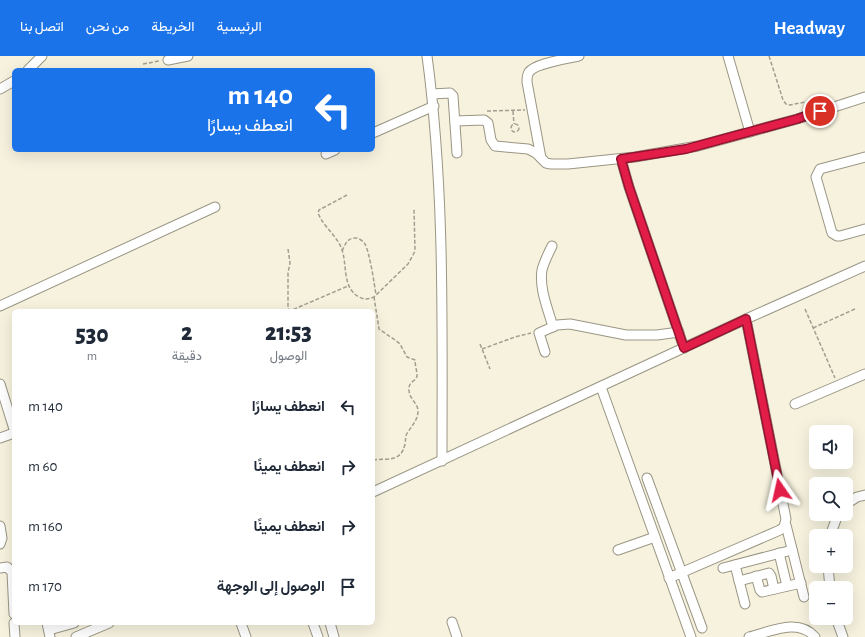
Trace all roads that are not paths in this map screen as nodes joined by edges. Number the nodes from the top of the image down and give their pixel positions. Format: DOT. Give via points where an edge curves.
graph roads {
  1 [pos="42,56"];
  2 [pos="188,56"];
  3 [pos="427,56"];
  4 [pos="579,56"];
  5 [pos="728,56"];
  6 [pos="168,58"];
  7 [pos="30,68"];
  8 [pos="170,68"];
  9 [pos="12,82"];
  10 [pos="1,88"];
  11 [pos="432,94"];
  12 [pos="865,97"];
  13 [pos="434,106"];
  14 [pos="455,121"];
  15 [pos="375,132"];
  16 [pos="750,132"];
  17 [pos="330,152"];
  18 [pos="458,153"];
  19 [pos="326,154"];
  20 [pos="865,157"];
  21 [pos="541,158"];
  22 [pos="621,159"];
  23 [pos="215,207"];
  24 [pos="865,229"];
  25 [pos="552,246"];
  26 [pos="865,266"];
  27 [pos="0,306"];
  28 [pos="746,319"];
  29 [pos="553,327"];
  30 [pos="679,332"];
  31 [pos="684,348"];
  32 [pos="546,352"];
  33 [pos="865,374"];
  34 [pos="0,384"];
  35 [pos="600,387"];
  36 [pos="795,404"];
  37 [pos="12,423"];
  38 [pos="12,434"];
  39 [pos="0,438"];
  40 [pos="442,461"];
  41 [pos="647,478"];
  42 [pos="375,491"];
  43 [pos="865,495"];
  44 [pos="853,500"];
  45 [pos="786,525"];
  46 [pos="0,526"];
  47 [pos="655,537"];
  48 [pos="0,544"];
  49 [pos="618,550"];
  50 [pos="792,550"];
  51 [pos="779,553"];
  52 [pos="735,565"];
  53 [pos="0,568"];
  54 [pos="723,568"];
  55 [pos="12,572"];
  56 [pos="682,572"];
  57 [pos="756,576"];
  58 [pos="669,578"];
  59 [pos="739,581"];
  60 [pos="801,583"];
  61 [pos="787,586"];
  62 [pos="774,590"];
  63 [pos="804,597"];
  64 [pos="745,604"];
  65 [pos="452,622"];
  66 [pos="14,625"];
  67 [pos="67,625"];
  68 [pos="104,625"];
  69 [pos="242,625"];
  70 [pos="315,625"];
  71 [pos="331,625"];
  72 [pos="839,625"];
  73 [pos="702,628"];
  74 [pos="49,630"];
  75 [pos="15,637"];
  76 [pos="76,637"];
  77 [pos="246,637"];
  78 [pos="318,637"];
  79 [pos="334,637"];
  80 [pos="457,637"];
  81 [pos="691,637"];
  82 [pos="749,637"];
  83 [pos="814,637"];
  84 [pos="843,637"];
  1 -- 7 [label="street"];
  2 -- 6 [label="street"];
  3 -- 11 [label="street"];
  4 -- 21 [label="street" via="539,66 529,72 527,79"];
  5 -- 16 [label="street"];
  6 -- 8 [label="street"];
  9 -- 10 [label="street"];
  11 -- 13 [label="street"];
  11 -- 14 [label="street" via="453,96"];
  12 -- 16 [label="street"];
  13 -- 15 [label="street"];
  13 -- 40 [label="street" via="442,308"];
  14 -- 18 [label="street"];
  14 -- 21 [label="street" via="486,121 490,140 496,146 528,149"];
  16 -- 22 [label="street" via="686,149"];
  17 -- 19 [label="street"];
  20 -- 24 [label="street" via="820,169 816,177 832,233 840,236"];
  21 -- 22 [label="street" via="551,164"];
  22 -- 30 [label="street"];
  23 -- 27 [label="street"];
  25 -- 29 [label="street" via="544,263 541,284"];
  26 -- 28 [label="street"];
  28 -- 31 [label="street"];
  28 -- 45 [label="street"];
  29 -- 30 [label="street" via="570,324 630,336"];
  29 -- 32 [label="street" via="539,333"];
  30 -- 31 [label="street"];
  31 -- 35 [label="street"];
  33 -- 36 [label="street"];
  34 -- 37 [label="street"];
  35 -- 40 [label="street"];
  35 -- 47 [label="street"];
  38 -- 39 [label="street"];
  40 -- 42 [label="street"];
  41 -- 56 [label="street"];
  43 -- 44 [label="street"];
  45 -- 50 [label="street"];
  45 -- 56 [label="street" via="780,530"];
  46 -- 48 [label="street"];
  47 -- 49 [label="street"];
  47 -- 58 [label="street"];
  50 -- 51 [label="street"];
  50 -- 60 [label="street"];
  51 -- 52 [label="street"];
  51 -- 61 [label="street"];
  52 -- 54 [label="street"];
  52 -- 59 [label="street"];
  53 -- 55 [label="street" via="7,567"];
  56 -- 58 [label="street"];
  56 -- 73 [label="street"];
  57 -- 59 [label="street"];
  57 -- 62 [label="street" via="761,591"];
  57 -- 62 [label="street" via="770,574"];
  58 -- 81 [label="street"];
  59 -- 64 [label="street"];
  60 -- 61 [label="street"];
  60 -- 63 [label="street"];
  61 -- 62 [label="street"];
  65 -- 80 [label="street"];
  66 -- 75 [label="street"];
  67 -- 74 [label="street"];
  68 -- 76 [label="street"];
  69 -- 77 [label="street"];
  70 -- 78 [label="street"];
  71 -- 79 [label="street"];
  72 -- 84 [label="street"];
  82 -- 83 [label="street" via="795,626 804,628"];
}
